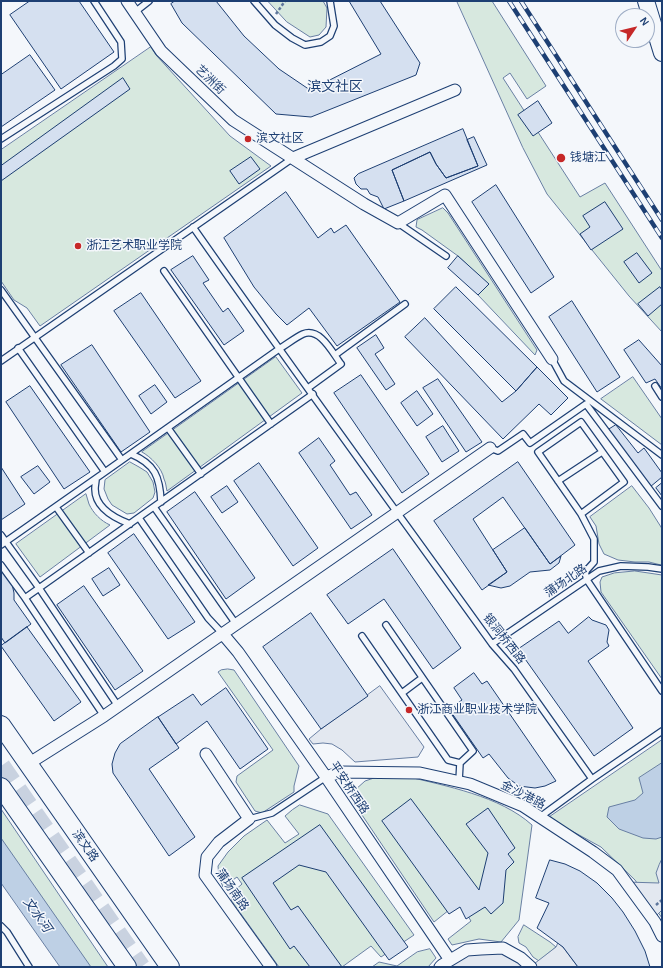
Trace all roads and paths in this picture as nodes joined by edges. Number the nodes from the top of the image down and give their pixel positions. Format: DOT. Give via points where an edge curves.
graph roads {
  1 [pos="94,1"];
  2 [pos="127,1"];
  3 [pos="149,1"];
  4 [pos="254,1"];
  5 [pos="285,1"];
  6 [pos="330,1"];
  7 [pos="647,2"];
  8 [pos="135,12"];
  9 [pos="272,21"];
  10 [pos="662,54"];
  11 [pos="455,90"];
  12 [pos="1,140"];
  13 [pos="293,158"];
  14 [pos="398,223"];
  15 [pos="193,227"];
  16 [pos="446,256"];
  17 [pos="164,271"];
  18 [pos="1,290"];
  19 [pos="405,304"];
  20 [pos="34,337"];
  21 [pos="18,348"];
  22 [pos="279,350"];
  23 [pos="335,355"];
  24 [pos="552,359"];
  25 [pos="1,360"];
  26 [pos="239,378"];
  27 [pos="655,386"];
  28 [pos="308,388"];
  29 [pos="313,394"];
  30 [pos="662,397"];
  31 [pos="271,424"];
  32 [pos="168,428"];
  33 [pos="490,448"];
  34 [pos="602,452"];
  35 [pos="131,454"];
  36 [pos="662,455"];
  37 [pos="122,460"];
  38 [pos="105,472"];
  39 [pos="201,474"];
  40 [pos="96,479"];
  41 [pos="558,481"];
  42 [pos="161,502"];
  43 [pos="662,506"];
  44 [pos="56,507"];
  45 [pos="154,507"];
  46 [pos="398,512"];
  47 [pos="581,514"];
  48 [pos="139,518"];
  49 [pos="130,524"];
  50 [pos="1,535"];
  51 [pos="3,543"];
  52 [pos="89,553"];
  53 [pos="1,565"];
  54 [pos="662,569"];
  55 [pos="587,580"];
  56 [pos="39,588"];
  57 [pos="25,598"];
  58 [pos="236,624"];
  59 [pos="386,624"];
  60 [pos="222,633"];
  61 [pos="362,636"];
  62 [pos="492,644"];
  63 [pos="422,678"];
  64 [pos="662,691"];
  65 [pos="402,693"];
  66 [pos="118,706"];
  67 [pos="104,716"];
  68 [pos="1,725"];
  69 [pos="662,731"];
  70 [pos="206,754"];
  71 [pos="460,763"];
  72 [pos="28,764"];
  73 [pos="326,777"];
  74 [pos="592,779"];
  75 [pos="459,781"];
  76 [pos="1,787"];
  77 [pos="540,817"];
  78 [pos="249,818"];
  79 [pos="1,926"];
  80 [pos="662,936"];
  81 [pos="450,960"];
  82 [pos="29,967"];
  83 [pos="127,967"];
  84 [pos="170,967"];
  85 [pos="271,967"];
  86 [pos="440,967"];
  87 [pos="531,967"];
  1 -- 12 [label="lane" via="121,42 122,59"];
  2 -- 8 [label="street, 艺洲街"];
  3 -- 8 [label="lane"];
  4 -- 9 [label="lane"];
  5 -- 9 [label="path"];
  6 -- 9 [label="lane" via="334,26 330,36 321,42 305,45"];
  7 -- 10 [label="main road"];
  8 -- 13 [label="street, 艺洲街" via="161,51 233,120"];
  11 -- 13 [label="street"];
  13 -- 14 [label="street, 艺洲街"];
  13 -- 15 [label="lane"];
  14 -- 16 [label="lane"];
  14 -- 24 [label="street" via="445,195"];
  15 -- 20 [label="lane"];
  15 -- 22 [label="lane, 银洞桥西路"];
  17 -- 26 [label="lane"];
  18 -- 20 [label="lane"];
  19 -- 23 [label="lane"];
  20 -- 21 [label="lane"];
  20 -- 37 [label="lane"];
  21 -- 25 [label="lane"];
  21 -- 38 [label="lane"];
  22 -- 23 [label="lane" via="303,334 313,332 323,339"];
  22 -- 26 [label="lane"];
  22 -- 28 [label="lane, 银洞桥西路"];
  23 -- 28 [label="lane" via="341,364"];
  24 -- 36 [label="lane" via="564,381"];
  26 -- 31 [label="lane"];
  26 -- 32 [label="lane"];
  27 -- 30 [label="lane"];
  28 -- 29 [label="lane, 银洞桥西路"];
  29 -- 31 [label="lane"];
  29 -- 46 [label="lane, 银洞桥西路"];
  31 -- 39 [label="lane"];
  32 -- 35 [label="lane"];
  32 -- 39 [label="lane"];
  33 -- 43 [label="lane" via="498,451 523,434 530,443 586,404"];
  33 -- 46 [label="street"];
  34 -- 41 [label="lane"];
  34 -- 41 [label="lane" via="581,422 538,452"];
  34 -- 47 [label="lane" via="624,482"];
  35 -- 37 [label="lane"];
  35 -- 42 [label="lane" via="141,458 153,469 161,488"];
  37 -- 38 [label="lane"];
  38 -- 40 [label="lane"];
  39 -- 42 [label="lane"];
  40 -- 44 [label="lane"];
  40 -- 49 [label="lane" via="95,490 99,502 109,514"];
  41 -- 47 [label="lane"];
  42 -- 45 [label="lane"];
  44 -- 51 [label="lane"];
  44 -- 52 [label="lane"];
  45 -- 48 [label="lane"];
  45 -- 58 [label="lane"];
  46 -- 58 [label="street"];
  46 -- 62 [label="lane, 银洞桥西路"];
  47 -- 55 [label="lane" via="594,539 594,562 585,572"];
  48 -- 49 [label="lane"];
  48 -- 60 [label="lane" via="208,618"];
  49 -- 52 [label="lane"];
  50 -- 51 [label="lane"];
  51 -- 56 [label="lane"];
  52 -- 56 [label="lane"];
  53 -- 57 [label="lane"];
  54 -- 55 [label="lane, 蒲场北路" via="621,566 599,571"];
  55 -- 62 [label="lane, 蒲场北路"];
  55 -- 64 [label="lane"];
  56 -- 57 [label="lane"];
  56 -- 66 [label="lane"];
  57 -- 67 [label="lane"];
  58 -- 60 [label="street"];
  59 -- 63 [label="lane"];
  60 -- 66 [label="street"];
  60 -- 73 [label="street, 平安桥西路"];
  61 -- 65 [label="lane"];
  62 -- 74 [label="lane, 银洞桥西路" via="514,669"];
  63 -- 65 [label="lane"];
  63 -- 71 [label="lane" via="473,751"];
  65 -- 71 [label="lane" via="448,760"];
  66 -- 67 [label="street"];
  67 -- 72 [label="street"];
  68 -- 72 [label="main road, 滨文路"];
  69 -- 74 [label="lane"];
  70 -- 78 [label="street"];
  71 -- 75 [label="lane"];
  72 -- 84 [label="main road, 滨文路"];
  73 -- 75 [label="street, 金沙港路" via="340,772 420,773"];
  73 -- 78 [label="lane" via="272,813"];
  73 -- 81 [label="street, 平安桥西路"];
  74 -- 77 [label="lane"];
  75 -- 77 [label="street, 金沙港路" via="523,806"];
  76 -- 83 [label="main road"];
  77 -- 80 [label="street, 金沙港路" via="617,870 655,922"];
  78 -- 85 [label="street, 蒲场南路" via="219,842 207,856 205,875"];
  79 -- 82 [label="lane"];
  81 -- 86 [label="street"];
  81 -- 87 [label="street" via="467,950 503,948"];
}
